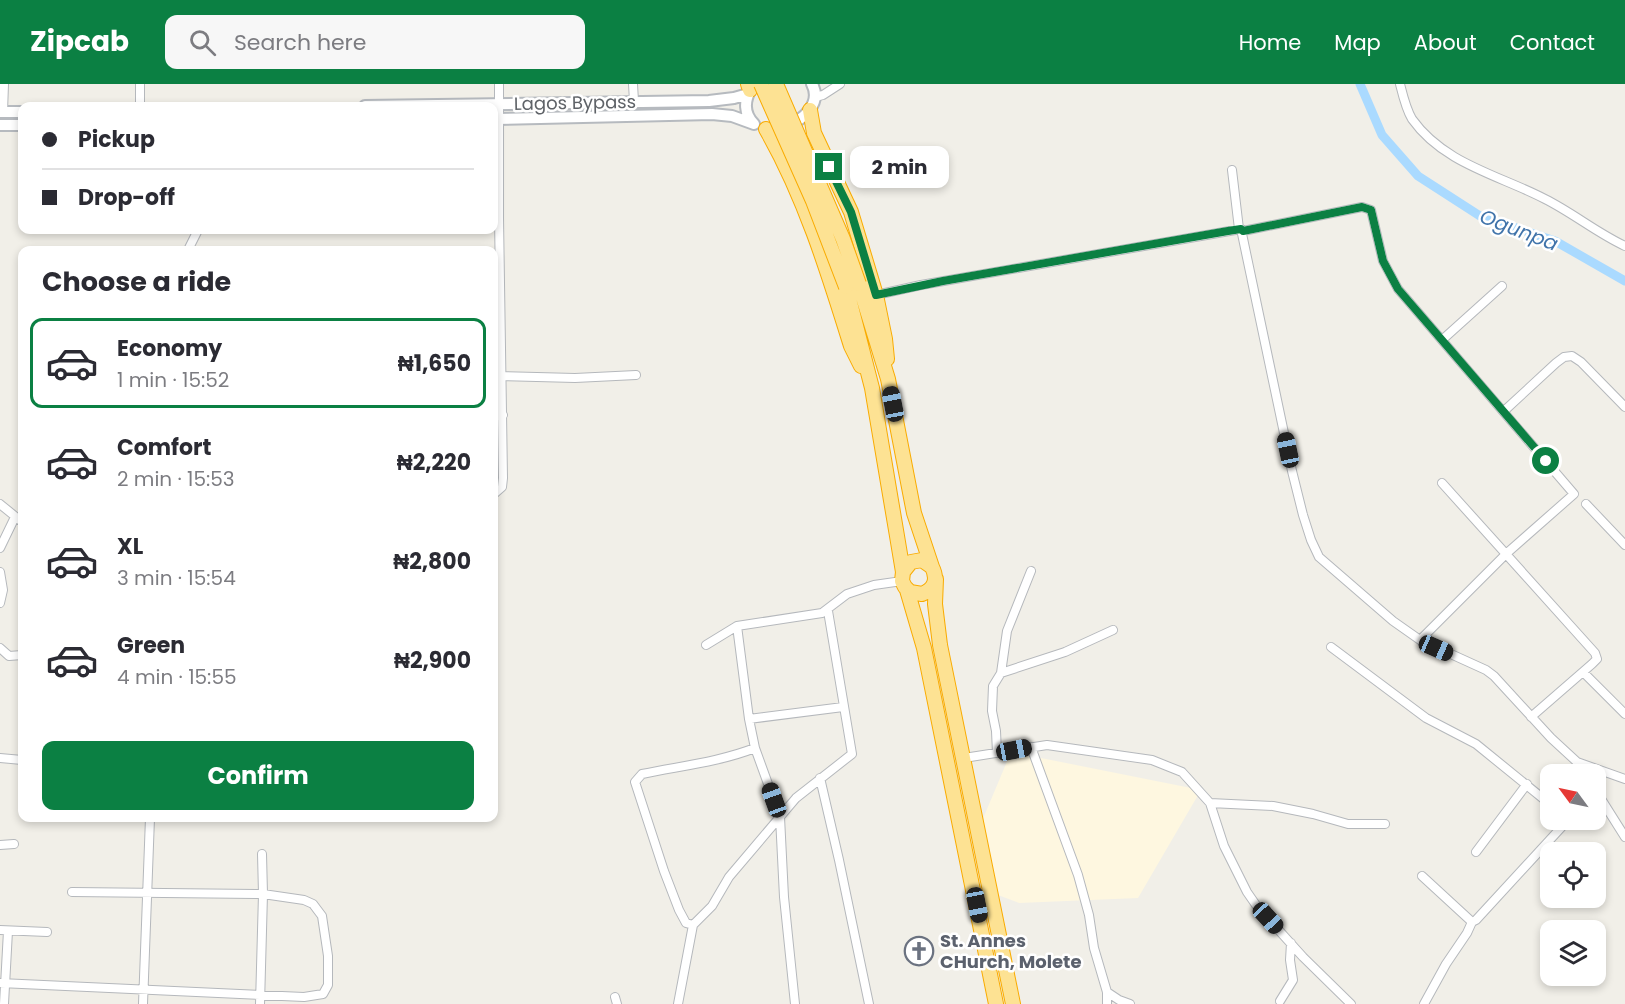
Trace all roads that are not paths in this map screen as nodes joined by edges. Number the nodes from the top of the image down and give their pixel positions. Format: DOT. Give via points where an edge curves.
graph roads {
  1 [pos="4,84"];
  2 [pos="140,84"];
  3 [pos="499,84"];
  4 [pos="633,84"];
  5 [pos="776,84"];
  6 [pos="812,84"];
  7 [pos="840,84"];
  8 [pos="1400,84"];
  9 [pos="753,87"];
  10 [pos="634,101"];
  11 [pos="141,102"];
  12 [pos="499,104"];
  13 [pos="812,104"];
  14 [pos="1,112"];
  15 [pos="18,112"];
  16 [pos="498,112"];
  17 [pos="498,119"];
  18 [pos="0,125"];
  19 [pos="18,125"];
  20 [pos="760,126"];
  21 [pos="1232,170"];
  22 [pos="1241,230"];
  23 [pos="1625,246"];
  24 [pos="852,285"];
  25 [pos="1502,286"];
  26 [pos="876,295"];
  27 [pos="498,330"];
  28 [pos="1442,339"];
  29 [pos="636,375"];
  30 [pos="502,376"];
  31 [pos="888,379"];
  32 [pos="872,388"];
  33 [pos="1625,407"];
  34 [pos="1504,411"];
  35 [pos="503,415"];
  36 [pos="498,416"];
  37 [pos="1442,483"];
  38 [pos="498,490"];
  39 [pos="0,504"];
  40 [pos="1586,504"];
  41 [pos="15,517"];
  42 [pos="18,519"];
  43 [pos="1625,545"];
  44 [pos="0,548"];
  45 [pos="1507,553"];
  46 [pos="0,572"];
  47 [pos="1031,572"];
  48 [pos="934,573"];
  49 [pos="904,581"];
  50 [pos="0,603"];
  51 [pos="828,611"];
  52 [pos="737,626"];
  53 [pos="1113,630"];
  54 [pos="1420,640"];
  55 [pos="706,645"];
  56 [pos="1331,647"];
  57 [pos="0,648"];
  58 [pos="18,655"];
  59 [pos="1583,672"];
  60 [pos="1001,673"];
  61 [pos="843,707"];
  62 [pos="1625,714"];
  63 [pos="1531,717"];
  64 [pos="749,719"];
  65 [pos="1031,747"];
  66 [pos="755,748"];
  67 [pos="998,753"];
  68 [pos="0,758"];
  69 [pos="964,758"];
  70 [pos="18,760"];
  71 [pos="1577,762"];
  72 [pos="820,778"];
  73 [pos="1625,779"];
  74 [pos="1527,784"];
  75 [pos="1540,795"];
  76 [pos="1210,803"];
  77 [pos="1606,807"];
  78 [pos="780,817"];
  79 [pos="150,822"];
  80 [pos="1385,824"];
  81 [pos="1559,830"];
  82 [pos="1625,837"];
  83 [pos="0,844"];
  84 [pos="14,844"];
  85 [pos="1476,852"];
  86 [pos="262,854"];
  87 [pos="1422,876"];
  88 [pos="72,892"];
  89 [pos="148,893"];
  90 [pos="263,894"];
  91 [pos="1472,922"];
  92 [pos="693,925"];
  93 [pos="4,931"];
  94 [pos="47,932"];
  95 [pos="1291,943"];
  96 [pos="2,983"];
  97 [pos="143,990"];
  98 [pos="1107,992"];
  99 [pos="261,1000"];
  100 [pos="1280,1001"];
  101 [pos="4,1004"];
  102 [pos="142,1004"];
  103 [pos="678,1004"];
  104 [pos="795,1004"];
  105 [pos="868,1004"];
  106 [pos="996,1004"];
  107 [pos="1013,1004"];
  108 [pos="1107,1004"];
  109 [pos="1130,1004"];
  110 [pos="1351,1004"];
  111 [pos="1424,1004"];
  1 -- 14 [label="street"];
  2 -- 11 [label="street"];
  3 -- 12 [label="street"];
  4 -- 10 [label="street"];
  5 -- 24 [label="highway, bridge" via="834,218"];
  6 -- 13 [label="main road"];
  7 -- 13 [label="street"];
  8 -- 23 [label="street" via="1412,118 1444,150 1476,169 1549,201"];
  9 -- 10 [label="main road, Lagos Bypass" via="723,100"];
  9 -- 20 [label="main road" via="747,115"];
  9 -- 24 [label="highway, bridge"];
  10 -- 12 [label="main road, Lagos Bypass"];
  12 -- 16 [label="street"];
  13 -- 20 [label="main road" via="792,124"];
  13 -- 26 [label="highway" via="814,133 851,212"];
  14 -- 15 [label="main road"];
  17 -- 20 [label="main road, Lagos Bypass" via="712,114"];
  18 -- 19 [label="main road"];
  20 -- 32 [label="highway" via="778,150 810,220 851,346"];
  21 -- 22 [label="street"];
  22 -- 26 [label="street"];
  22 -- 28 [label="street" via="1368,207 1389,274"];
  22 -- 54 [label="street" via="1292,471 1311,540 1328,566"];
  24 -- 31 [label="highway"];
  24 -- 32 [label="highway"];
  25 -- 28 [label="street"];
  26 -- 31 [label="highway"];
  27 -- 30 [label="street"];
  28 -- 34 [label="street"];
  29 -- 30 [label="street"];
  30 -- 35 [label="street"];
  31 -- 48 [label="highway" via="914,513"];
  32 -- 49 [label="highway"];
  33 -- 34 [label="street" via="1572,356 1556,363"];
  34 -- 45 [label="street" via="1574,494"];
  35 -- 36 [label="street"];
  35 -- 38 [label="street" via="503,478"];
  37 -- 45 [label="street"];
  39 -- 41 [label="street"];
  40 -- 43 [label="street"];
  41 -- 42 [label="street"];
  41 -- 44 [label="street"];
  45 -- 54 [label="street"];
  45 -- 59 [label="street" via="1595,653 1597,659"];
  46 -- 50 [label="street"];
  47 -- 60 [label="street" via="1007,631"];
  48 -- 49 [label="highway" via="916,560 906,566"];
  48 -- 49 [label="highway" via="932,588 922,594 915,594"];
  48 -- 69 [label="highway" via="937,624"];
  49 -- 51 [label="street" via="847,594"];
  49 -- 106 [label="highway" via="924,648"];
  51 -- 52 [label="street"];
  51 -- 61 [label="street"];
  52 -- 55 [label="street"];
  52 -- 64 [label="street"];
  53 -- 60 [label="street" via="1065,652"];
  54 -- 63 [label="street" via="1486,670"];
  56 -- 74 [label="street" via="1426,718 1476,744"];
  57 -- 58 [label="street" via="9,656"];
  59 -- 62 [label="street"];
  59 -- 63 [label="street"];
  60 -- 67 [label="street" via="993,686 992,711"];
  61 -- 64 [label="street"];
  61 -- 72 [label="street" via="852,754"];
  63 -- 71 [label="street"];
  64 -- 66 [label="street"];
  65 -- 67 [label="street"];
  65 -- 76 [label="street" via="1064,746 1152,760 1182,772"];
  65 -- 98 [label="street" via="1078,875"];
  66 -- 78 [label="street"];
  66 -- 92 [label="street" via="722,759 642,774 635,782 679,910 686,923"];
  67 -- 69 [label="street"];
  68 -- 70 [label="street"];
  69 -- 107 [label="highway"];
  71 -- 73 [label="street"];
  72 -- 78 [label="street"];
  72 -- 105 [label="street"];
  74 -- 75 [label="street"];
  74 -- 85 [label="street"];
  76 -- 80 [label="street" via="1272,806 1348,824"];
  76 -- 95 [label="street" via="1224,846 1247,892"];
  77 -- 82 [label="street"];
  78 -- 92 [label="street"];
  78 -- 104 [label="street"];
  79 -- 89 [label="street"];
  81 -- 91 [label="street"];
  83 -- 84 [label="street"];
  86 -- 90 [label="street"];
  87 -- 91 [label="street"];
  88 -- 89 [label="street"];
  89 -- 90 [label="street"];
  89 -- 97 [label="street"];
  90 -- 99 [label="street"];
  90 -- 99 [label="street" via="304,900 319,909 328,956 328,985 323,994 314,997"];
  91 -- 111 [label="street"];
  92 -- 103 [label="street"];
  93 -- 94 [label="street"];
  93 -- 96 [label="street"];
  95 -- 100 [label="street" via="1293,980"];
  95 -- 110 [label="street"];
  96 -- 97 [label="street"];
  96 -- 101 [label="street"];
  97 -- 99 [label="street"];
  97 -- 102 [label="street"];
  98 -- 108 [label="street"];
  98 -- 109 [label="street"];
}
